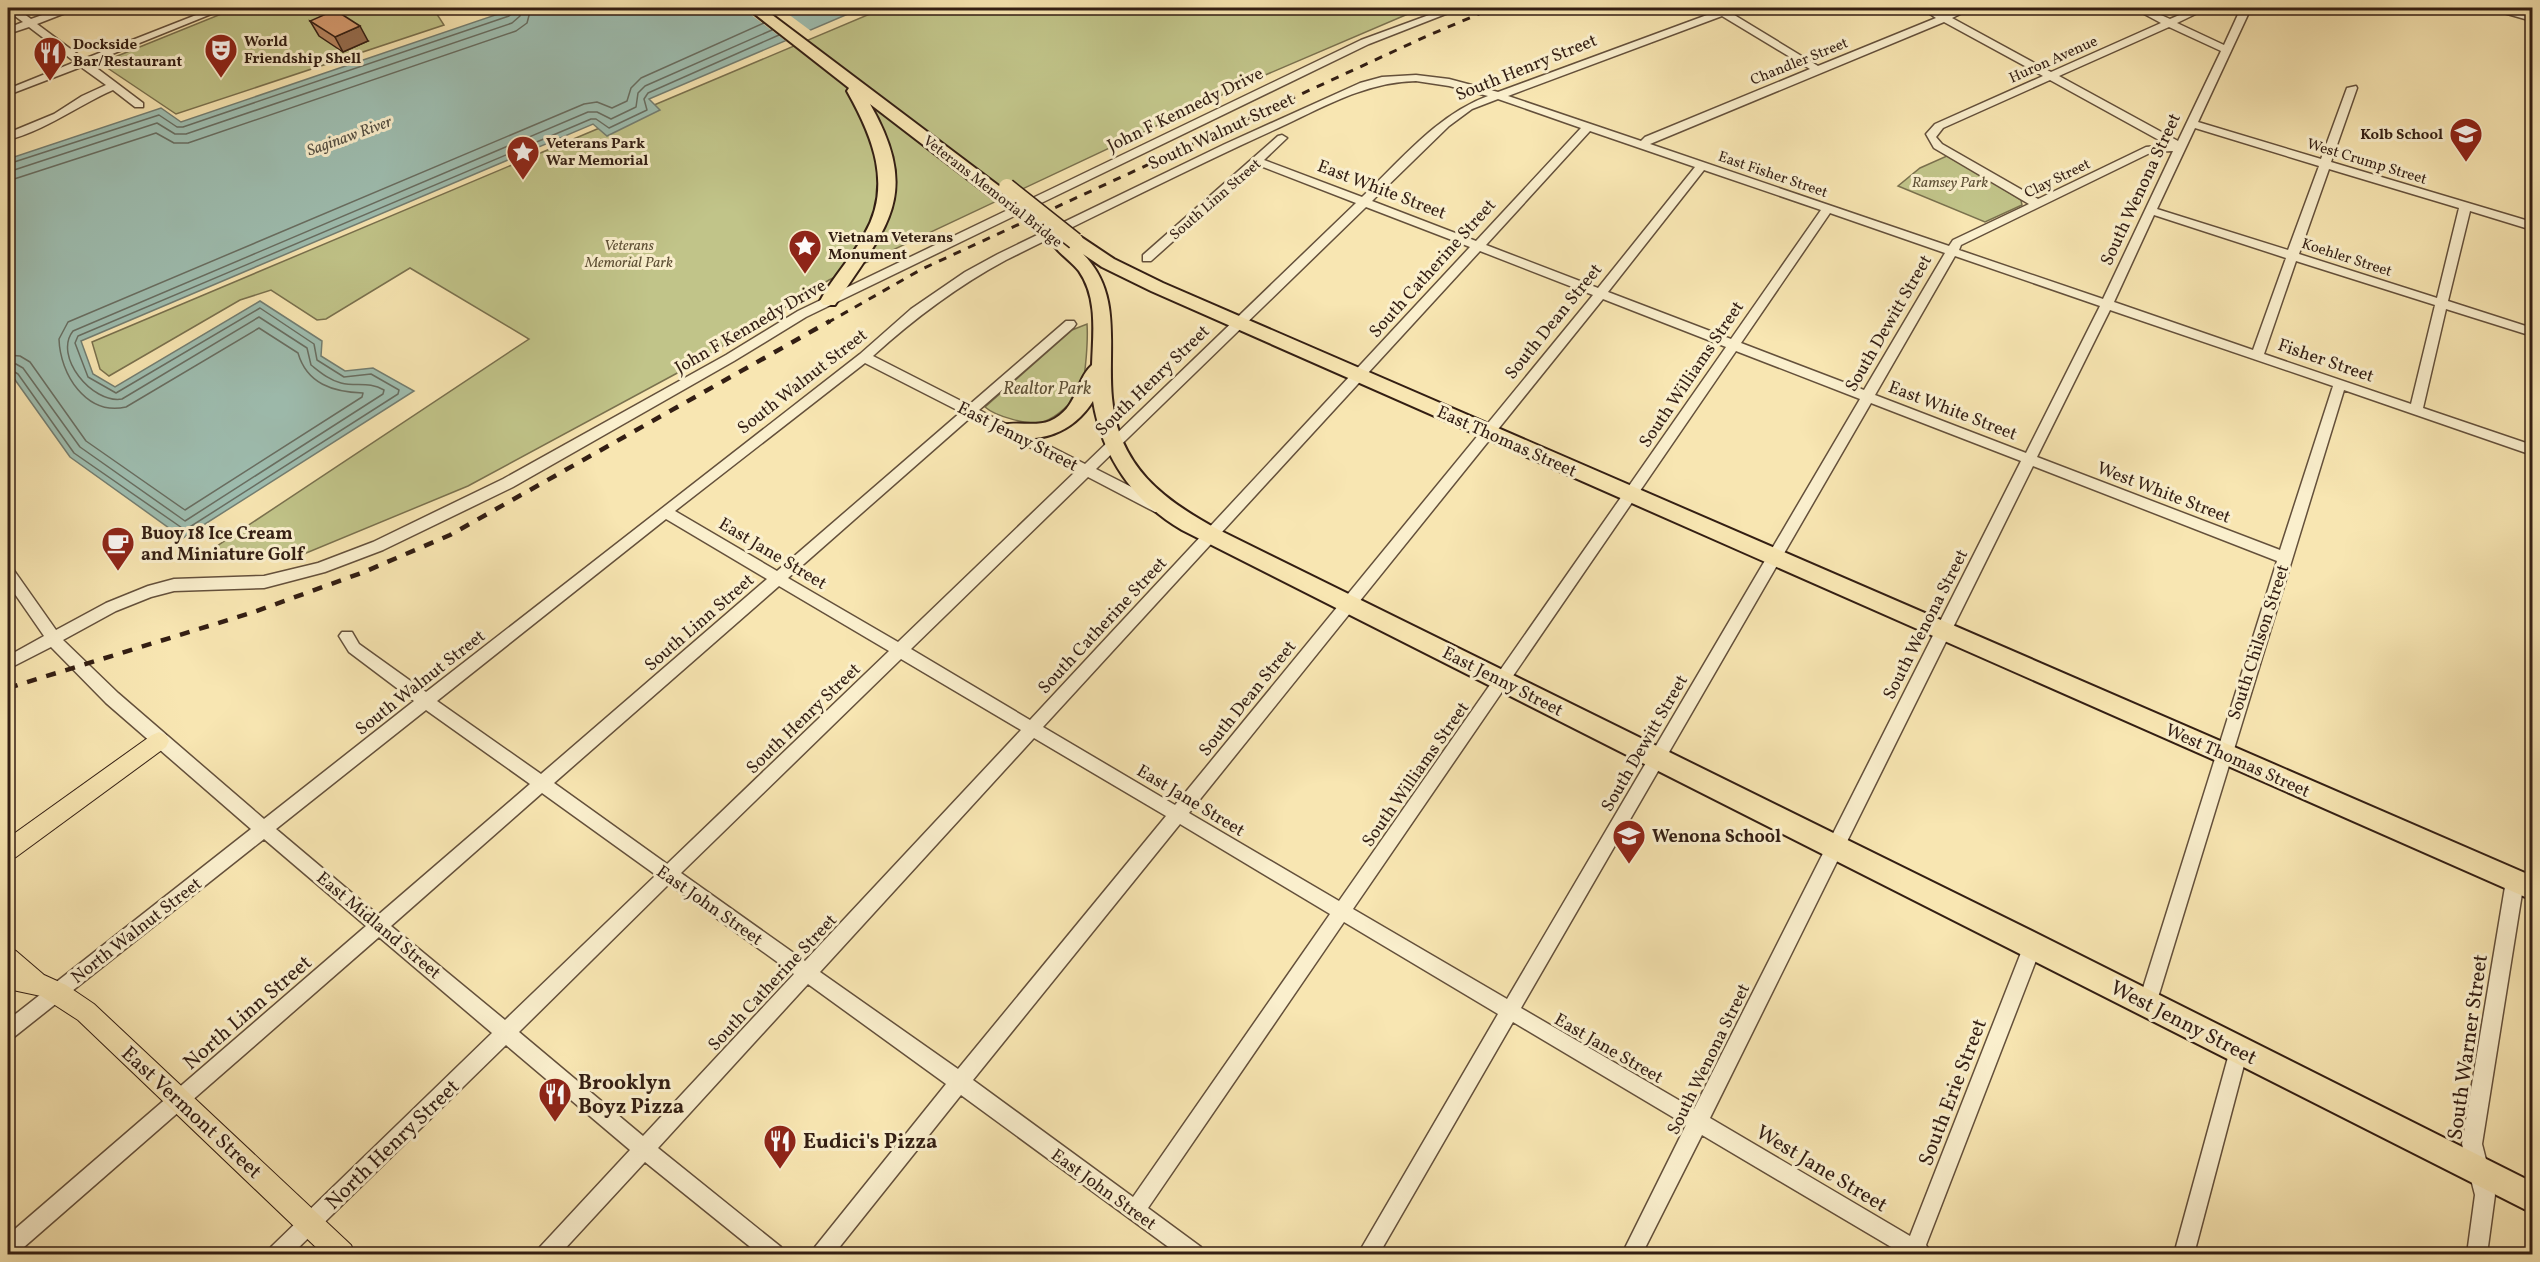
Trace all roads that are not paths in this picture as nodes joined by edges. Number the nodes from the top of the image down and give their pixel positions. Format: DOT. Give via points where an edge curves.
graph roads {
  1 [pos="10,8"];
  2 [pos="70,8"];
  3 [pos="221,8"];
  4 [pos="754,8"];
  5 [pos="770,8"];
  6 [pos="1456,8"];
  7 [pos="1734,8"];
  8 [pos="1926,8"];
  9 [pos="1968,8"];
  10 [pos="2138,8"];
  11 [pos="2203,8"];
  12 [pos="2246,8"];
  13 [pos="2491,8"];
  14 [pos="2511,10"];
  15 [pos="1723,12"];
  16 [pos="1944,18"];
  17 [pos="2532,18"];
  18 [pos="2168,22"];
  19 [pos="29,23"];
  20 [pos="8,31"];
  21 [pos="2226,50"];
  22 [pos="83,63"];
  23 [pos="1818,69"];
  24 [pos="844,73"];
  25 [pos="2051,76"];
  26 [pos="1428,78"];
  27 [pos="114,86"];
  28 [pos="2352,88"];
  29 [pos="8,92"];
  30 [pos="1499,96"];
  31 [pos="139,105"];
  32 [pos="2192,124"];
  33 [pos="1588,127"];
  34 [pos="8,137"];
  35 [pos="1282,138"];
  36 [pos="1644,146"];
  37 [pos="2181,147"];
  38 [pos="1258,161"];
  39 [pos="2326,164"];
  40 [pos="1702,166"];
  41 [pos="1365,202"];
  42 [pos="2038,204"];
  43 [pos="2465,206"];
  44 [pos="1828,208"];
  45 [pos="2152,211"];
  46 [pos="2532,226"];
  47 [pos="1070,244"];
  48 [pos="1478,246"];
  49 [pos="1953,251"];
  50 [pos="2292,255"];
  51 [pos="1147,258"];
  52 [pos="1600,293"];
  53 [pos="829,301"];
  54 [pos="2441,303"];
  55 [pos="2107,304"];
  56 [pos="1239,323"];
  57 [pos="1070,324"];
  58 [pos="2532,332"];
  59 [pos="1734,345"];
  60 [pos="2257,355"];
  61 [pos="864,357"];
  62 [pos="1102,357"];
  63 [pos="1359,376"];
  64 [pos="2340,384"];
  65 [pos="1868,396"];
  66 [pos="2416,410"];
  67 [pos="971,411"];
  68 [pos="1010,430"];
  69 [pos="1489,433"];
  70 [pos="1114,444"];
  71 [pos="2532,450"];
  72 [pos="2030,459"];
  73 [pos="1086,471"];
  74 [pos="1631,496"];
  75 [pos="665,512"];
  76 [pos="1173,514"];
  77 [pos="1211,536"];
  78 [pos="1774,558"];
  79 [pos="2285,558"];
  80 [pos="8,573"];
  81 [pos="779,579"];
  82 [pos="1348,605"];
  83 [pos="1944,631"];
  84 [pos="346,636"];
  85 [pos="54,638"];
  86 [pos="900,651"];
  87 [pos="8,663"];
  88 [pos="1503,681"];
  89 [pos="426,701"];
  90 [pos="1032,729"];
  91 [pos="159,741"];
  92 [pos="2223,754"];
  93 [pos="1657,760"];
  94 [pos="541,785"];
  95 [pos="1177,815"];
  96 [pos="263,829"];
  97 [pos="1834,848"];
  98 [pos="8,850"];
  99 [pos="667,875"];
  100 [pos="2524,885"];
  101 [pos="1343,912"];
  102 [pos="380,926"];
  103 [pos="2033,945"];
  104 [pos="8,959"];
  105 [pos="807,972"];
  106 [pos="8,978"];
  107 [pos="35,981"];
  108 [pos="58,992"];
  109 [pos="2147,1004"];
  110 [pos="1510,1012"];
  111 [pos="8,1031"];
  112 [pos="507,1032"];
  113 [pos="2239,1050"];
  114 [pos="959,1083"];
  115 [pos="180,1100"];
  116 [pos="1698,1122"];
  117 [pos="645,1150"];
  118 [pos="2479,1171"];
  119 [pos="2532,1198"];
  120 [pos="1134,1212"];
  121 [pos="310,1224"];
  122 [pos="8,1248"];
  123 [pos="1917,1253"];
  124 [pos="278,1254"];
  125 [pos="342,1254"];
  126 [pos="547,1254"];
  127 [pos="774,1254"];
  128 [pos="822,1254"];
  129 [pos="1194,1254"];
  130 [pos="1368,1254"];
  131 [pos="1632,1254"];
  132 [pos="2184,1254"];
  133 [pos="2477,1254"];
  1 -- 19 [label="street"];
  2 -- 19 [label="street"];
  3 -- 22 [label="street"];
  4 -- 24 [label="highway, Veterans Memorial Bridge"];
  5 -- 24 [label="highway, Veterans Memorial Bridge"];
  6 -- 53 [label="street, John F Kennedy Drive" via="1365,42"];
  7 -- 15 [label="street, South Henry Street"];
  8 -- 16 [label="street"];
  9 -- 16 [label="street, Chandler Street"];
  10 -- 18 [label="street"];
  11 -- 18 [label="street, Huron Avenue"];
  12 -- 21 [label="street, South Wenona Street"];
  13 -- 14 [label="street"];
  14 -- 17 [label="street"];
  15 -- 23 [label="street"];
  15 -- 30 [label="street, South Henry Street"];
  16 -- 23 [label="street, Chandler Street"];
  16 -- 25 [label="street"];
  18 -- 21 [label="street"];
  18 -- 25 [label="street, Huron Avenue"];
  19 -- 20 [label="street"];
  19 -- 22 [label="street"];
  21 -- 32 [label="street, South Wenona Street"];
  22 -- 27 [label="street"];
  22 -- 29 [label="street"];
  23 -- 36 [label="street, Chandler Street" via="1649,139"];
  24 -- 47 [label="highway, Veterans Memorial Bridge"];
  24 -- 53 [label="highway" via="874,125 889,176 882,216 874,233"];
  25 -- 37 [label="street"];
  25 -- 42 [label="street, Huron Avenue" via="1939,126 1931,134 1938,146"];
  26 -- 30 [label="street, East Fisher Street"];
  26 -- 61 [label="street, South Walnut Street" via="1398,77 1364,85 1002,257 969,274 915,312"];
  27 -- 31 [label="street"];
  27 -- 34 [label="street"];
  28 -- 39 [label="street"];
  30 -- 33 [label="street, East Fisher Street"];
  30 -- 41 [label="street, South Henry Street" via="1456,115"];
  32 -- 37 [label="street, South Wenona Street"];
  32 -- 39 [label="street, West Crump Street"];
  33 -- 36 [label="street, East Fisher Street"];
  33 -- 48 [label="street, South Catherine Street"];
  35 -- 38 [label="street, South Linn Street"];
  36 -- 40 [label="street, East Fisher Street"];
  37 -- 42 [label="street, Clay Street" via="2150,149"];
  37 -- 45 [label="street, South Wenona Street"];
  38 -- 41 [label="street, East White Street"];
  38 -- 51 [label="street, South Linn Street"];
  39 -- 43 [label="street, West Crump Street"];
  39 -- 50 [label="street"];
  40 -- 44 [label="street, East Fisher Street"];
  40 -- 52 [label="street, South Dean Street"];
  41 -- 48 [label="street, East White Street"];
  41 -- 56 [label="street, South Henry Street"];
  42 -- 49 [label="street, Clay Street" via="1957,243"];
  43 -- 46 [label="street, West Crump Street"];
  43 -- 54 [label="street"];
  44 -- 49 [label="street, East Fisher Street"];
  44 -- 59 [label="street, South Williams Street"];
  45 -- 50 [label="street, Koehler Street"];
  45 -- 55 [label="street, South Wenona Street"];
  47 -- 56 [label="highway, East Thomas Street"];
  47 -- 62 [label="highway, Veterans Memorial Bridge" via="1096,287 1102,315"];
  48 -- 52 [label="street, East White Street"];
  48 -- 63 [label="street, South Catherine Street"];
  49 -- 55 [label="street, East Fisher Street"];
  49 -- 65 [label="street, South Dewitt Street"];
  50 -- 54 [label="street, Koehler Street"];
  50 -- 60 [label="street"];
  52 -- 59 [label="street, East White Street"];
  52 -- 69 [label="street, South Dean Street"];
  53 -- 85 [label="street, John F Kennedy Drive" via="508,483 378,546 320,568 264,582 174,585 148,592"];
  54 -- 58 [label="street, Koehler Street"];
  54 -- 66 [label="street"];
  55 -- 60 [label="street, Fisher Street"];
  55 -- 72 [label="street, South Wenona Street"];
  56 -- 63 [label="highway, East Thomas Street"];
  56 -- 70 [label="street, South Henry Street"];
  57 -- 67 [label="street, South Linn Street"];
  59 -- 65 [label="street, East White Street"];
  59 -- 74 [label="street, South Williams Street"];
  60 -- 64 [label="street, Fisher Street"];
  61 -- 67 [label="street, East Jenny Street"];
  61 -- 75 [label="street, South Walnut Street"];
  62 -- 68 [label="highway" via="1082,406 1069,419 1032,432"];
  62 -- 70 [label="highway, Veterans Memorial Bridge" via="1104,416"];
  63 -- 69 [label="highway, East Thomas Street"];
  63 -- 77 [label="street, South Catherine Street"];
  64 -- 66 [label="street, Fisher Street"];
  64 -- 79 [label="street, South Chilson Street"];
  65 -- 72 [label="street, East White Street"];
  65 -- 78 [label="street, South Dewitt Street"];
  66 -- 71 [label="street, Fisher Street"];
  67 -- 68 [label="street, East Jenny Street"];
  67 -- 81 [label="street, South Linn Street"];
  68 -- 73 [label="street, East Jenny Street"];
  69 -- 74 [label="highway, East Thomas Street"];
  69 -- 82 [label="street, South Dean Street"];
  70 -- 73 [label="street, South Henry Street"];
  70 -- 76 [label="highway, East Jenny Street" via="1155,502"];
  72 -- 79 [label="street, West White Street"];
  72 -- 83 [label="street, South Wenona Street"];
  73 -- 76 [label="street, East Jenny Street"];
  73 -- 86 [label="street, South Henry Street"];
  74 -- 78 [label="highway, East Thomas Street"];
  74 -- 88 [label="street, South Williams Street"];
  75 -- 81 [label="street, East Jane Street"];
  75 -- 89 [label="street, South Walnut Street"];
  76 -- 77 [label="highway, East Jenny Street"];
  77 -- 82 [label="highway, East Jenny Street"];
  77 -- 90 [label="street, South Catherine Street"];
  78 -- 83 [label="highway, East Thomas Street"];
  78 -- 93 [label="street, South Dewitt Street"];
  79 -- 92 [label="street, South Chilson Street"];
  80 -- 85 [label="street, East Midland Street"];
  81 -- 86 [label="street, East Jane Street"];
  81 -- 94 [label="street, South Linn Street"];
  82 -- 88 [label="highway, East Jenny Street"];
  82 -- 95 [label="street, South Dean Street"];
  83 -- 92 [label="highway, West Thomas Street"];
  83 -- 97 [label="street, South Wenona Street"];
  84 -- 89 [label="street, East John Street" via="354,648"];
  85 -- 87 [label="street, John F Kennedy Drive"];
  85 -- 91 [label="street, East Midland Street" via="77,665"];
  86 -- 90 [label="street, East Jane Street"];
  86 -- 99 [label="street, South Henry Street"];
  88 -- 93 [label="highway, East Jenny Street"];
  88 -- 101 [label="street, South Williams Street"];
  89 -- 94 [label="street, East John Street"];
  89 -- 96 [label="street, South Walnut Street"];
  90 -- 95 [label="street, East Jane Street"];
  90 -- 105 [label="street, South Catherine Street"];
  91 -- 96 [label="street, East Midland Street"];
  91 -- 98 [label="main road"];
  92 -- 100 [label="highway, West Thomas Street"];
  92 -- 109 [label="street, South Chilson Street"];
  93 -- 97 [label="highway, East Jenny Street"];
  93 -- 110 [label="street, South Dewitt Street"];
  94 -- 99 [label="street, East John Street"];
  94 -- 102 [label="street, South Linn Street"];
  95 -- 101 [label="street, East Jane Street"];
  95 -- 114 [label="street, South Dean Street"];
  96 -- 102 [label="street, East Midland Street"];
  96 -- 108 [label="street, North Walnut Street"];
  97 -- 103 [label="highway, West Jenny Street"];
  97 -- 116 [label="street, South Wenona Street"];
  99 -- 105 [label="street, East John Street"];
  99 -- 112 [label="street, South Henry Street"];
  100 -- 118 [label="street, South Warner Street" via="2472,1144"];
  101 -- 110 [label="street, East Jane Street"];
  101 -- 120 [label="street, South Williams Street"];
  102 -- 112 [label="street, East Midland Street"];
  102 -- 115 [label="street, North Linn Street"];
  103 -- 109 [label="highway, West Jenny Street"];
  103 -- 123 [label="street, South Erie Street"];
  104 -- 107 [label="main road, East Vermont Street"];
  105 -- 114 [label="street, East John Street"];
  105 -- 117 [label="street, South Catherine Street"];
  106 -- 107 [label="main road, East Vermont Street"];
  107 -- 108 [label="main road, East Vermont Street"];
  108 -- 111 [label="street, North Walnut Street"];
  108 -- 115 [label="main road, East Vermont Street" via="86,1012"];
  109 -- 113 [label="highway, West Jenny Street"];
  110 -- 116 [label="street, East Jane Street"];
  110 -- 130 [label="street, South Dewitt Street"];
  112 -- 117 [label="street, East Midland Street"];
  112 -- 121 [label="street, North Henry Street"];
  113 -- 118 [label="highway, West Jenny Street"];
  113 -- 132 [label="street"];
  114 -- 120 [label="street, East John Street"];
  114 -- 128 [label="street, South Dean Street"];
  115 -- 121 [label="main road, East Vermont Street"];
  115 -- 122 [label="street, North Linn Street"];
  116 -- 123 [label="street, West Jane Street"];
  116 -- 131 [label="street, South Wenona Street"];
  117 -- 126 [label="street, South Catherine Street"];
  117 -- 127 [label="street, East Midland Street"];
  118 -- 119 [label="highway, West Jenny Street"];
  118 -- 133 [label="street, South Warner Street" via="2486,1195"];
  120 -- 129 [label="street, East John Street"];
  121 -- 124 [label="street, North Henry Street"];
  121 -- 125 [label="main road, East Vermont Street"];
}
